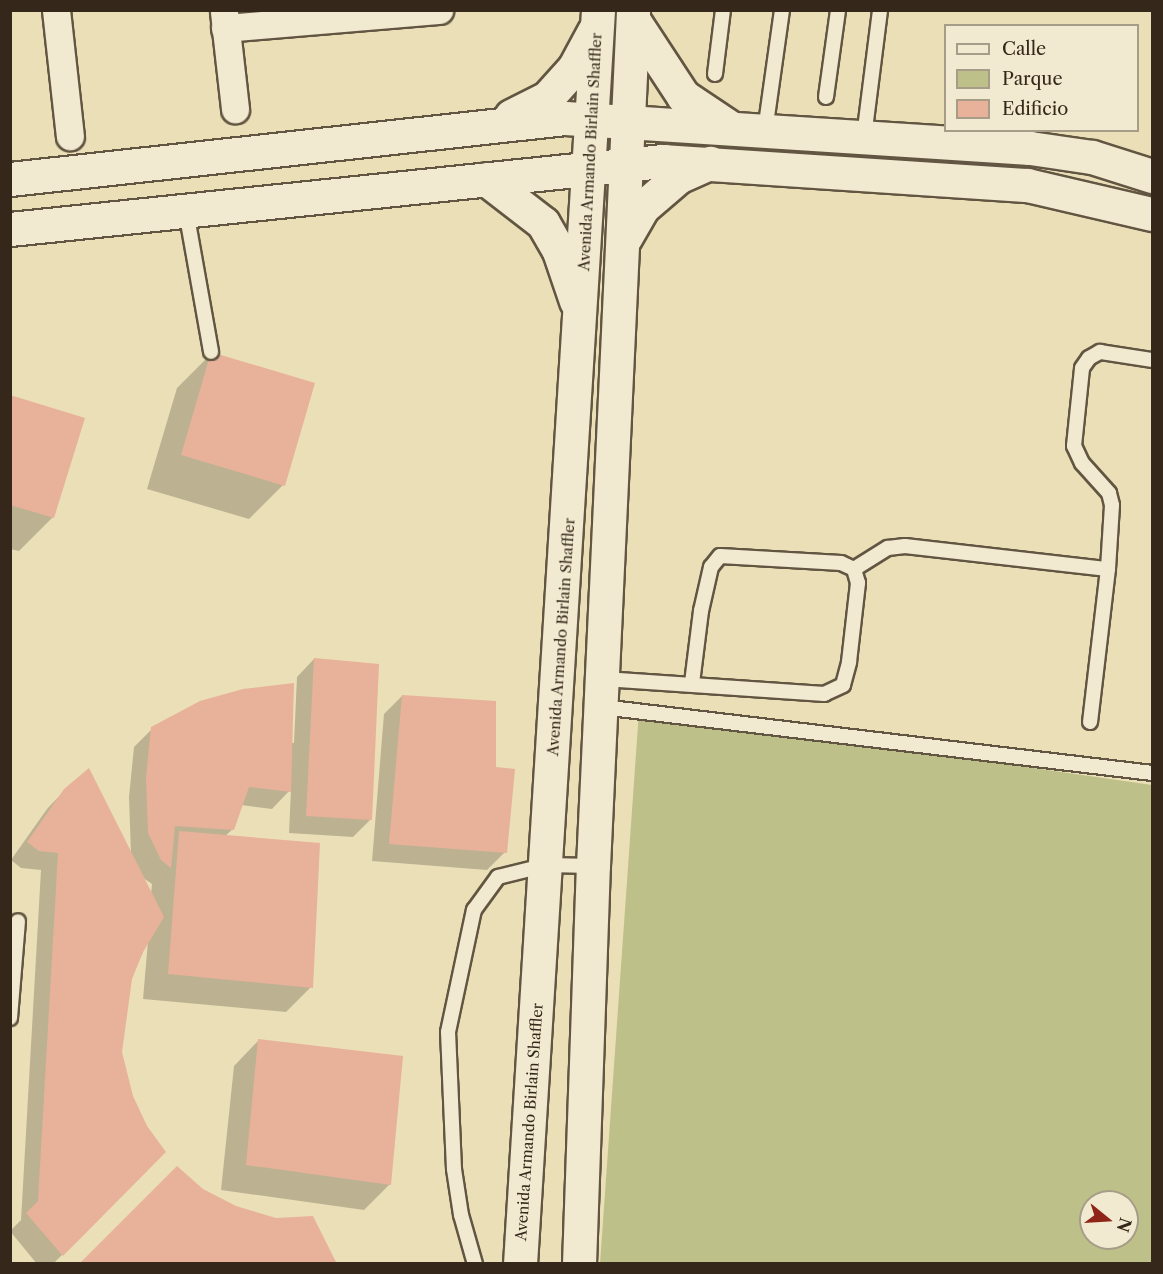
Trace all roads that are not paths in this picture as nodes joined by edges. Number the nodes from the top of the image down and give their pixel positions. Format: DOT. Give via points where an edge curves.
graph roads {
  1 [pos="56,10"];
  2 [pos="439,10"];
  3 [pos="723,10"];
  4 [pos="782,10"];
  5 [pos="838,10"];
  6 [pos="880,10"];
  7 [pos="634,16"];
  8 [pos="598,18"];
  9 [pos="224,19"];
  10 [pos="715,74"];
  11 [pos="826,97"];
  12 [pos="235,109"];
  13 [pos="593,118"];
  14 [pos="630,120"];
  15 [pos="491,126"];
  16 [pos="732,129"];
  17 [pos="765,131"];
  18 [pos="70,136"];
  19 [pos="864,137"];
  20 [pos="628,162"];
  21 [pos="713,162"];
  22 [pos="591,165"];
  23 [pos="1152,176"];
  24 [pos="22,178"];
  25 [pos="486,179"];
  26 [pos="186,211"];
  27 [pos="1152,214"];
  28 [pos="25,227"];
  29 [pos="625,240"];
  30 [pos="581,316"];
  31 [pos="211,352"];
  32 [pos="1152,360"];
  33 [pos="854,569"];
  34 [pos="1108,569"];
  35 [pos="692,683"];
  36 [pos="603,693"];
  37 [pos="1090,722"];
  38 [pos="1152,774"];
  39 [pos="547,865"];
  40 [pos="593,866"];
  41 [pos="18,921"];
  42 [pos="10,1018"];
  43 [pos="475,1263"];
  44 [pos="520,1263"];
  45 [pos="579,1263"];
  1 -- 18 [label="street"];
  2 -- 9 [label="street"];
  3 -- 10 [label="lane"];
  4 -- 17 [label="lane"];
  5 -- 11 [label="lane"];
  6 -- 19 [label="lane"];
  7 -- 14 [label="street"];
  7 -- 16 [label="street" via="683,96"];
  8 -- 13 [label="street, Avenida Armando Birlain Shaffler"];
  8 -- 15 [label="street" via="574,68 547,98"];
  9 -- 12 [label="street"];
  13 -- 14 [label="street"];
  13 -- 15 [label="street"];
  13 -- 22 [label="street, Avenida Armando Birlain Shaffler"];
  14 -- 16 [label="street"];
  14 -- 20 [label="street"];
  15 -- 24 [label="street"];
  16 -- 17 [label="street"];
  17 -- 19 [label="street"];
  19 -- 23 [label="street" via="1030,148 1092,158"];
  20 -- 21 [label="street"];
  20 -- 22 [label="street"];
  20 -- 29 [label="street"];
  21 -- 27 [label="street" via="1027,185"];
  21 -- 29 [label="street" via="678,177 642,208"];
  22 -- 25 [label="street"];
  22 -- 30 [label="street, Avenida Armando Birlain Shaffler"];
  24 -- 28 [label="street"];
  25 -- 26 [label="street"];
  25 -- 30 [label="street" via="543,223 559,251"];
  26 -- 28 [label="street"];
  26 -- 31 [label="lane"];
  29 -- 36 [label="street"];
  30 -- 39 [label="street, Avenida Armando Birlain Shaffler"];
  32 -- 34 [label="lane" via="1100,352 1082,368 1074,446 1082,463 1109,493 1112,505"];
  33 -- 34 [label="lane" via="888,548 905,546"];
  33 -- 35 [label="lane" via="829,562 720,556 711,567 701,611"];
  33 -- 35 [label="lane" via="858,583 843,685 824,694"];
  34 -- 37 [label="lane"];
  35 -- 36 [label="lane"];
  36 -- 38 [label="lane"];
  36 -- 40 [label="street"];
  39 -- 40 [label="lane"];
  39 -- 43 [label="lane" via="498,877 474,910 448,1032 454,1169 461,1215"];
  39 -- 44 [label="street, Avenida Armando Birlain Shaffler"];
  40 -- 45 [label="street"];
  41 -- 42 [label="lane"];
}
